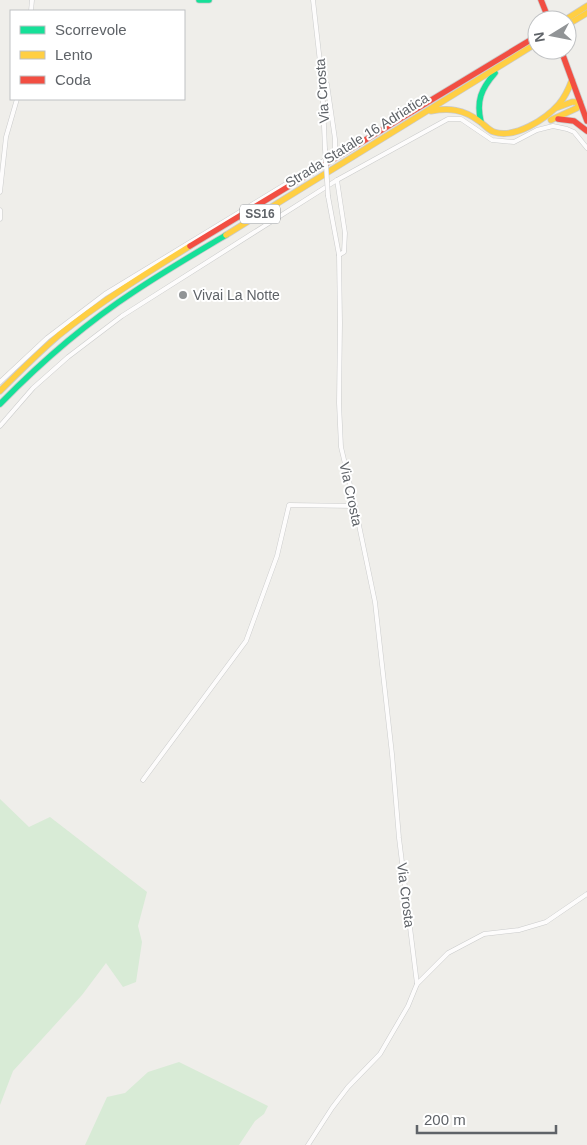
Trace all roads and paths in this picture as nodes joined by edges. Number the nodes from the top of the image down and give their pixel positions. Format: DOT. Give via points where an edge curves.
graph roads {
  1 [pos="199,0"];
  2 [pos="210,0"];
  3 [pos="313,1"];
  4 [pos="527,46"];
  5 [pos="527,47"];
  6 [pos="565,60"];
  7 [pos="502,65"];
  8 [pos="322,80"];
  9 [pos="572,80"];
  10 [pos="17,100"];
  11 [pos="580,102"];
  12 [pos="426,112"];
  13 [pos="550,116"];
  14 [pos="587,121"];
  15 [pos="481,122"];
  16 [pos="587,131"];
  17 [pos="587,148"];
  18 [pos="337,180"];
  19 [pos="0,192"];
  20 [pos="0,210"];
  21 [pos="0,219"];
  22 [pos="339,255"];
  23 [pos="0,382"];
  24 [pos="0,391"];
  25 [pos="0,404"];
  26 [pos="0,426"];
  27 [pos="355,506"];
  28 [pos="143,780"];
  29 [pos="587,894"];
  30 [pos="416,984"];
  31 [pos="308,1145"];
  1 -- 2 [label="main road"];
  3 -- 8 [label="street, Via Crosta"];
  4 -- 24 [label="main road, Strada Statale 16 Adriatica / SS16" via="170,259 86,314 48,344"];
  5 -- 7 [label="main road, Strada Statale 16 Adriatica / SS16"];
  6 -- 9 [label="main road"];
  7 -- 12 [label="main road, Strada Statale 16 Adriatica / SS16"];
  7 -- 15 [label="main road, SS16" via="484,85 479,96 477,108"];
  8 -- 22 [label="street, Via Crosta, bridge" via="328,196"];
  8 -- 23 [label="street" via="327,84 335,154 105,294 47,338"];
  9 -- 11 [label="main road"];
  9 -- 13 [label="main road, SS16"];
  10 -- 19 [label="street" via="6,137"];
  11 -- 13 [label="main road, SS16" via="562,105"];
  11 -- 13 [label="main road, SS16" via="577,108"];
  11 -- 14 [label="main road"];
  12 -- 15 [label="main road, SS16" via="460,109"];
  12 -- 25 [label="main road, Strada Statale 16 Adriatica / SS16" via="101,313"];
  13 -- 15 [label="main road, SS16" via="505,134 495,132"];
  13 -- 16 [label="main road" via="578,122"];
  17 -- 18 [label="street" via="574,132 553,126 514,142 492,140 461,119 448,119"];
  18 -- 22 [label="street" via="345,233 344,252"];
  18 -- 26 [label="street" via="122,316 54,369"];
  20 -- 21 [label="street"];
  22 -- 27 [label="street, Via Crosta" via="341,447"];
  27 -- 28 [label="street" via="289,505 277,556 246,641"];
  27 -- 30 [label="street, Via Crosta" via="376,612"];
  29 -- 30 [label="street" via="546,922 519,930 484,934 448,952"];
  30 -- 31 [label="street" via="408,1006 380,1054 343,1094"];
}
